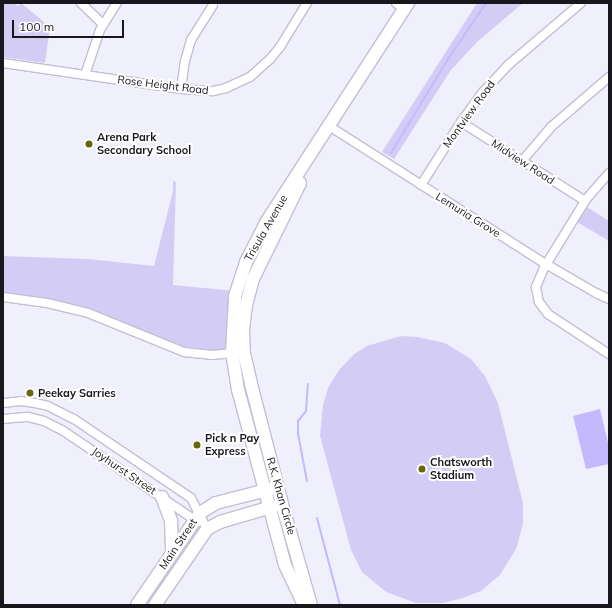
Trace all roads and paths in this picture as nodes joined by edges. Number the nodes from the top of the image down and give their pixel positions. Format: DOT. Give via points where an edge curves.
graph roads {
  1 [pos="81,3"];
  2 [pos="117,3"];
  3 [pos="307,3"];
  4 [pos="581,3"];
  5 [pos="213,5"];
  6 [pos="403,5"];
  7 [pos="103,24"];
  8 [pos="3,63"];
  9 [pos="85,75"];
  10 [pos="609,77"];
  11 [pos="181,89"];
  12 [pos="461,122"];
  13 [pos="326,131"];
  14 [pos="522,161"];
  15 [pos="609,173"];
  16 [pos="421,185"];
  17 [pos="585,201"];
  18 [pos="546,264"];
  19 [pos="3,297"];
  20 [pos="609,299"];
  21 [pos="244,353"];
  22 [pos="232,354"];
  23 [pos="609,354"];
  24 [pos="3,403"];
  25 [pos="3,419"];
  26 [pos="278,487"];
  27 [pos="264,492"];
  28 [pos="162,497"];
  29 [pos="191,498"];
  30 [pos="282,504"];
  31 [pos="210,505"];
  32 [pos="269,508"];
  33 [pos="197,516"];
  34 [pos="207,529"];
  35 [pos="172,553"];
  36 [pos="137,605"];
  37 [pos="155,605"];
  38 [pos="304,605"];
  39 [pos="311,605"];
  1 -- 7 [label="street"];
  2 -- 7 [label="street"];
  3 -- 11 [label="street, Rose Height Road" via="280,47 250,77 213,91"];
  4 -- 12 [label="street, Montview Road" via="507,66 483,92"];
  5 -- 11 [label="street" via="191,40"];
  6 -- 13 [label="street, Trisula Avenue"];
  7 -- 9 [label="street"];
  8 -- 9 [label="street, Rose Height Road"];
  9 -- 11 [label="street, Rose Height Road"];
  10 -- 14 [label="street" via="551,127"];
  12 -- 14 [label="street, Midview Road"];
  12 -- 16 [label="street, Montview Road"];
  13 -- 16 [label="street, Lemuria Grove"];
  13 -- 21 [label="street, Trisula Avenue" via="253,279 244,318"];
  13 -- 22 [label="street, Trisula Avenue" via="267,221 246,262 235,296"];
  14 -- 17 [label="street, Midview Road"];
  15 -- 17 [label="street"];
  16 -- 18 [label="street, Lemuria Grove"];
  17 -- 18 [label="street"];
  18 -- 20 [label="street, Lemuria Grove"];
  18 -- 23 [label="street" via="536,287 538,302 548,314"];
  19 -- 22 [label="street" via="47,303 88,313 184,352"];
  21 -- 22 [label="street"];
  21 -- 26 [label="street, R.K. Khan Circle"];
  22 -- 27 [label="street, R.K. Khan Circle" via="238,390"];
  24 -- 29 [label="street, Joyhurst Street" via="29,402 59,411"];
  25 -- 28 [label="street, Joyhurst Street" via="28,417 52,424"];
  26 -- 27 [label="street, Main Street"];
  26 -- 30 [label="street, R.K. Khan Circle"];
  27 -- 31 [label="street, Main Street"];
  27 -- 32 [label="street, R.K. Khan Circle"];
  28 -- 33 [label="street, Joyhurst Street"];
  28 -- 35 [label="street" via="171,521"];
  29 -- 31 [label="street, Joyhurst Street"];
  29 -- 33 [label="street, Joyhurst Street"];
  30 -- 32 [label="street, Main Street"];
  30 -- 39 [label="street, R.K. Khan Circle"];
  31 -- 33 [label="street, Main Street"];
  32 -- 34 [label="street, Main Street" via="220,522"];
  32 -- 38 [label="street, R.K. Khan Circle" via="285,565"];
  33 -- 34 [label="street, Joyhurst Street"];
  33 -- 35 [label="street, Main Street"];
  34 -- 37 [label="street, Main Street"];
  35 -- 36 [label="street, Main Street"];
}
